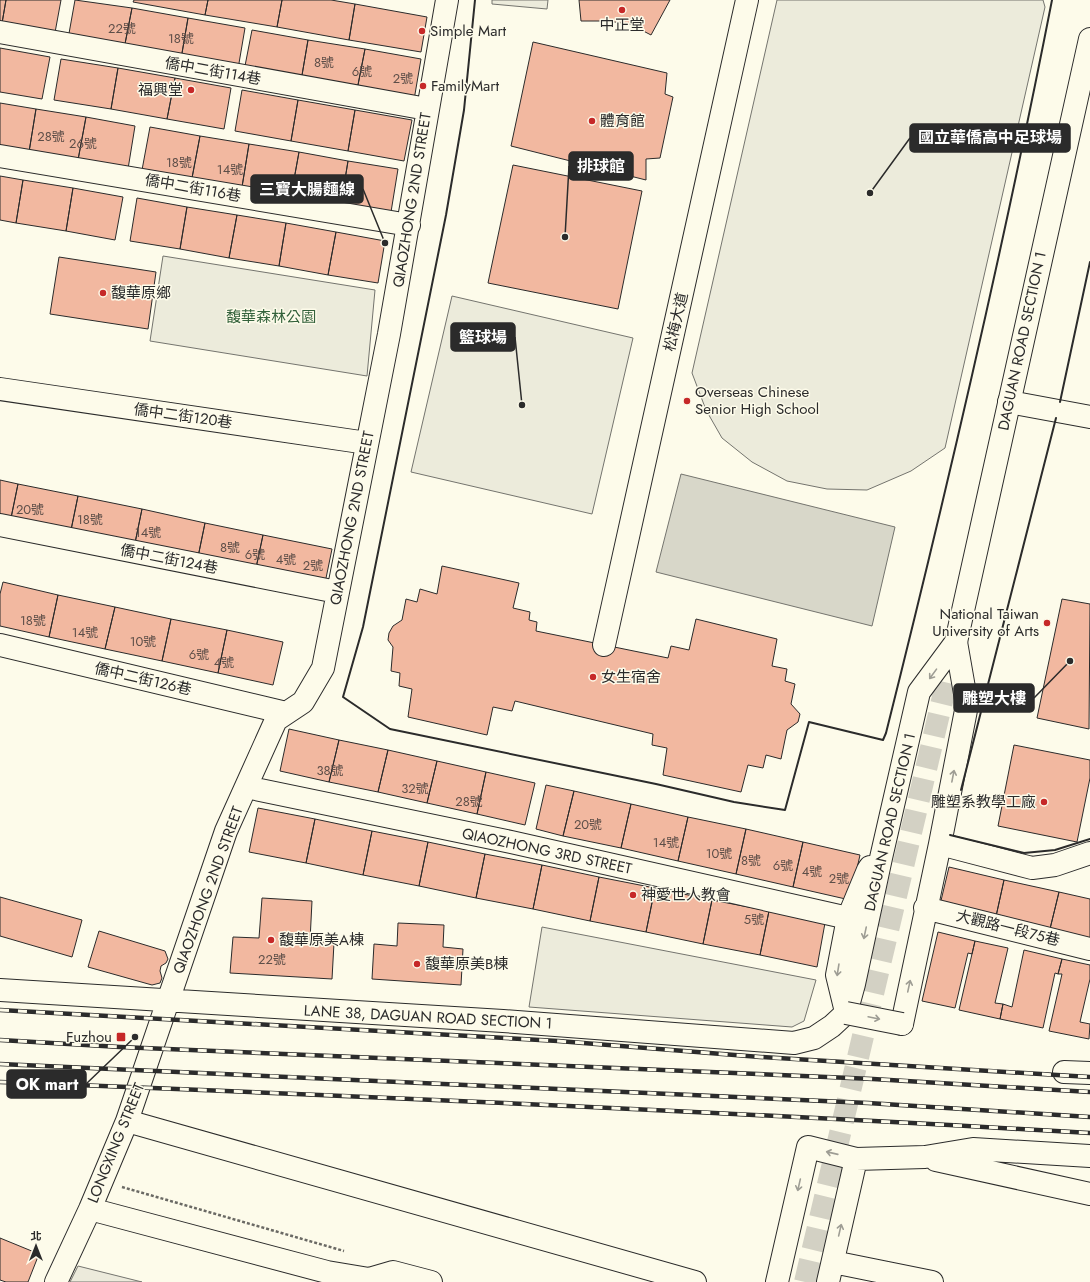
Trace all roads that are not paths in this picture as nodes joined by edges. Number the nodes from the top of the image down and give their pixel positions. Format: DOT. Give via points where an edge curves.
graph roads {
  1 [pos="447,0"];
  2 [pos="747,0"];
  3 [pos="0,32"];
  4 [pos="1090,39"];
  5 [pos="427,109"];
  6 [pos="0,156"];
  7 [pos="409,225"];
  8 [pos="0,389"];
  9 [pos="1009,402"];
  10 [pos="1090,417"];
  11 [pos="367,442"];
  12 [pos="0,525"];
  13 [pos="337,592"];
  14 [pos="956,642"];
  15 [pos="0,645"];
  16 [pos="604,645"];
  17 [pos="286,713"];
  18 [pos="246,787"];
  19 [pos="940,844"];
  20 [pos="1090,853"];
  21 [pos="881,858"];
  22 [pos="925,908"];
  23 [pos="848,918"];
  24 [pos="1090,949"];
  25 [pos="0,990"];
  26 [pos="168,1002"];
  27 [pos="846,1013"];
  28 [pos="1064,1072"];
  29 [pos="1090,1073"];
  30 [pos="127,1121"];
  31 [pos="1090,1156"];
  32 [pos="925,1157"];
  33 [pos="856,1158"];
  34 [pos="1090,1194"];
  35 [pos="90,1209"];
  36 [pos="831,1272"];
  37 [pos="56,1282"];
  38 [pos="431,1282"];
  39 [pos="695,1282"];
  40 [pos="777,1282"];
  41 [pos="932,1282"];
  1 -- 5 [label="street, QIAOZHONG 2ND STREET"];
  2 -- 16 [label="street, 松梅大道"];
  3 -- 5 [label="street, 僑中二街114巷"];
  4 -- 9 [label="street, DAGUAN ROAD SECTION 1"];
  5 -- 7 [label="street, QIAOZHONG 2ND STREET"];
  6 -- 7 [label="street, 僑中二街116巷"];
  7 -- 11 [label="street, QIAOZHONG 2ND STREET"];
  8 -- 11 [label="street, 僑中二街120巷"];
  9 -- 10 [label="street"];
  9 -- 14 [label="street, DAGUAN ROAD SECTION 1"];
  11 -- 13 [label="street, QIAOZHONG 2ND STREET"];
  12 -- 13 [label="street, 僑中二街124巷"];
  13 -- 17 [label="street, QIAOZHONG 2ND STREET" via="323,668 303,702"];
  19 -- 14 [label="street, DAGUAN ROAD SECTION 1, one-way" via="967,705"];
  14 -- 21 [label="street, DAGUAN ROAD SECTION 1, one-way" via="919,692"];
  15 -- 17 [label="street, 僑中二街126巷"];
  17 -- 18 [label="street, QIAOZHONG 2ND STREET" via="276,720"];
  18 -- 23 [label="street, QIAOZHONG 3RD STREET" via="510,842"];
  18 -- 26 [label="street, QIAOZHONG 2ND STREET" via="226,831"];
  19 -- 20 [label="street" via="1032,868 1055,865"];
  19 -- 22 [label="street, DAGUAN ROAD SECTION 1"];
  21 -- 23 [label="street" via="868,870"];
  21 -- 27 [label="street, DAGUAN ROAD SECTION 1, one-way"];
  22 -- 24 [label="street, 大觀路一段75巷"];
  27 -- 22 [label="street, DAGUAN ROAD SECTION 1, one-way, bridge" via="902,1024"];
  23 -- 27 [label="street, one-way" via="837,976"];
  25 -- 26 [label="street, LANE 38, DAGUAN ROAD SECTION 1"];
  26 -- 27 [label="street, LANE 38, DAGUAN ROAD SECTION 1" via="488,1020 794,1043 814,1038"];
  26 -- 30 [label="street, LONGXING STREET"];
  28 -- 29 [label="street"];
  30 -- 35 [label="street, LONGXING STREET"];
  30 -- 39 [label="street"];
  31 -- 32 [label="street" via="973,1149"];
  32 -- 33 [label="street"];
  32 -- 34 [label="street"];
  36 -- 33 [label="street, one-way"];
  33 -- 40 [label="street, one-way" via="808,1147"];
  35 -- 37 [label="street, LONGXING STREET"];
  35 -- 38 [label="street" via="327,1272 369,1279 393,1272"];
  36 -- 41 [label="street"];
}
